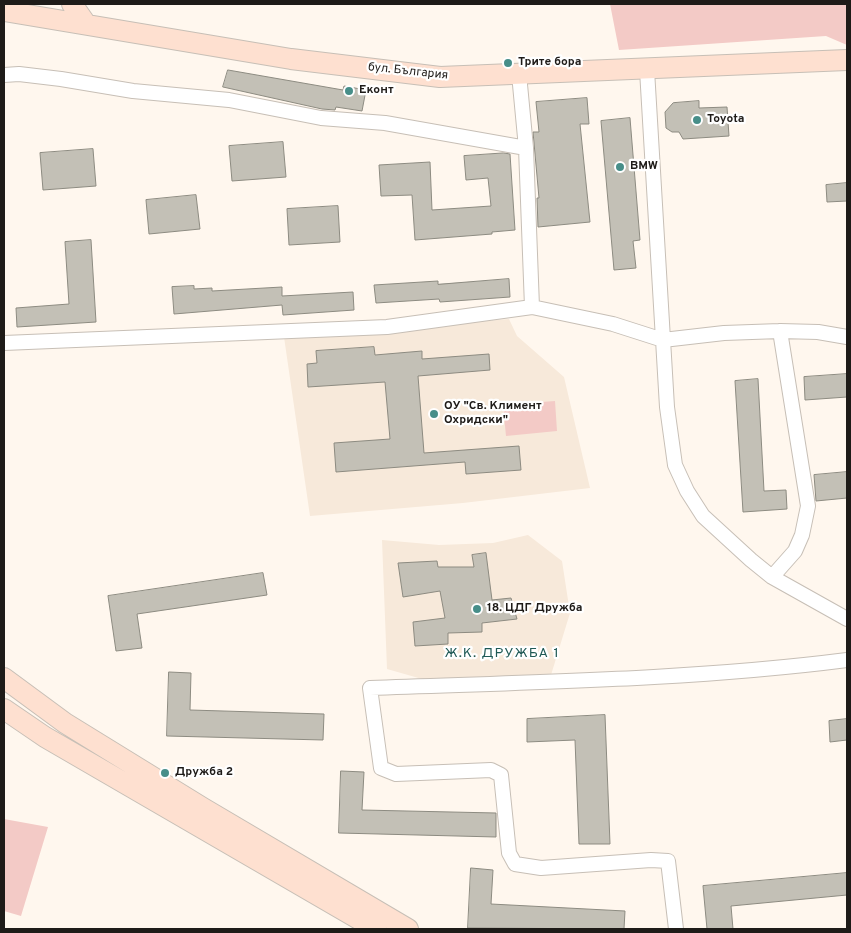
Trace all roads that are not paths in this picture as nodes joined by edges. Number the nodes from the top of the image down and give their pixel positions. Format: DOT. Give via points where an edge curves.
graph roads {
  1 [pos="72,4"];
  2 [pos="4,11"];
  3 [pos="86,24"];
  4 [pos="847,60"];
  5 [pos="647,70"];
  6 [pos="519,74"];
  7 [pos="4,76"];
  8 [pos="526,148"];
  9 [pos="532,307"];
  10 [pos="780,331"];
  11 [pos="847,337"];
  12 [pos="663,340"];
  13 [pos="4,344"];
  14 [pos="772,578"];
  15 [pos="847,619"];
  16 [pos="847,660"];
  17 [pos="4,678"];
  18 [pos="4,709"];
  19 [pos="376,929"];
  20 [pos="408,929"];
  21 [pos="676,929"];
  1 -- 3 [label="street"];
  2 -- 3 [label="street, бул. България"];
  3 -- 6 [label="street, бул. България" via="291,59 440,77"];
  4 -- 5 [label="street, бул. България"];
  5 -- 6 [label="street, бул. България"];
  5 -- 12 [label="street"];
  6 -- 8 [label="street"];
  7 -- 8 [label="street" via="36,76 229,100 321,118 405,126"];
  8 -- 9 [label="street"];
  9 -- 12 [label="street" via="613,324"];
  9 -- 13 [label="street" via="387,326"];
  10 -- 11 [label="street"];
  10 -- 12 [label="street"];
  10 -- 14 [label="street" via="808,506 795,551"];
  12 -- 14 [label="street" via="666,406 675,465 703,516"];
  14 -- 15 [label="street"];
  16 -- 21 [label="street" via="787,668 370,688 381,768 396,774 491,770 501,775 509,853 515,864 541,868 668,861"];
  17 -- 20 [label="street" via="41,708 80,733"];
  18 -- 19 [label="street" via="45,737"];
}
